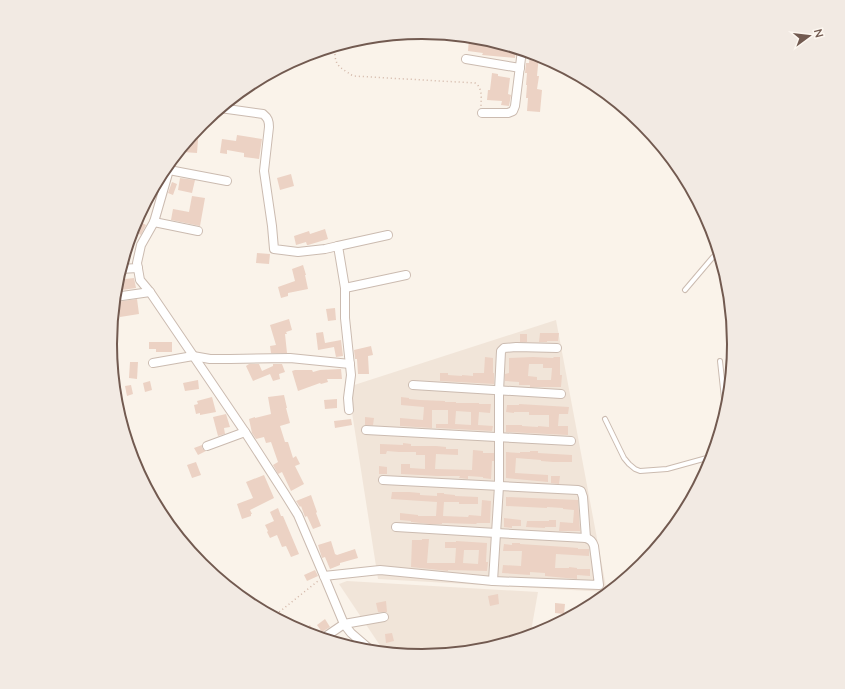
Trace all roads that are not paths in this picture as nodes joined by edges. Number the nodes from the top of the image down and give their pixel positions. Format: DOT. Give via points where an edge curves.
graph roads {
  1 [pos="521,55"];
  2 [pos="466,59"];
  3 [pos="520,68"];
  4 [pos="228,109"];
  5 [pos="482,113"];
  6 [pos="174,167"];
  7 [pos="165,179"];
  8 [pos="227,181"];
  9 [pos="154,222"];
  10 [pos="198,231"];
  11 [pos="388,235"];
  12 [pos="338,246"];
  13 [pos="715,256"];
  14 [pos="138,268"];
  15 [pos="126,269"];
  16 [pos="406,275"];
  17 [pos="345,288"];
  18 [pos="685,290"];
  19 [pos="150,292"];
  20 [pos="121,296"];
  21 [pos="556,348"];
  22 [pos="193,356"];
  23 [pos="720,361"];
  24 [pos="154,363"];
  25 [pos="350,364"];
  26 [pos="413,385"];
  27 [pos="499,391"];
  28 [pos="561,394"];
  29 [pos="724,394"];
  30 [pos="349,410"];
  31 [pos="605,419"];
  32 [pos="366,430"];
  33 [pos="245,432"];
  34 [pos="499,437"];
  35 [pos="571,441"];
  36 [pos="208,446"];
  37 [pos="706,458"];
  38 [pos="383,480"];
  39 [pos="499,486"];
  40 [pos="396,527"];
  41 [pos="496,533"];
  42 [pos="586,538"];
  43 [pos="324,576"];
  44 [pos="493,581"];
  45 [pos="384,617"];
  46 [pos="344,624"];
  47 [pos="328,635"];
  48 [pos="364,644"];
  1 -- 3 [label="street"];
  2 -- 3 [label="street"];
  3 -- 5 [label="street" via="513,111"];
  4 -- 12 [label="street" via="263,114 269,122 264,171 274,249 298,252"];
  6 -- 8 [label="street"];
  7 -- 9 [label="street"];
  9 -- 10 [label="street"];
  9 -- 14 [label="street" via="141,245"];
  11 -- 12 [label="street"];
  12 -- 17 [label="street"];
  13 -- 18 [label="lane"];
  14 -- 15 [label="street"];
  14 -- 19 [label="street" via="140,280"];
  16 -- 17 [label="street"];
  17 -- 25 [label="street"];
  19 -- 20 [label="street"];
  19 -- 22 [label="street"];
  21 -- 27 [label="street" via="503,349"];
  22 -- 24 [label="street"];
  22 -- 25 [label="street" via="210,359 290,358"];
  22 -- 33 [label="street"];
  23 -- 29 [label="lane"];
  25 -- 30 [label="street"];
  26 -- 27 [label="street"];
  27 -- 28 [label="street"];
  27 -- 34 [label="street"];
  31 -- 37 [label="lane" via="624,458 640,471 667,468"];
  32 -- 34 [label="street"];
  33 -- 36 [label="street"];
  33 -- 43 [label="street" via="298,515"];
  34 -- 35 [label="street"];
  34 -- 39 [label="street"];
  38 -- 39 [label="street"];
  39 -- 41 [label="street"];
  39 -- 42 [label="street" via="580,491 584,497"];
  40 -- 41 [label="street"];
  41 -- 42 [label="street"];
  41 -- 44 [label="street"];
  42 -- 44 [label="street" via="593,542 599,585"];
  43 -- 44 [label="street" via="380,570"];
  43 -- 46 [label="street"];
  45 -- 46 [label="street"];
  46 -- 47 [label="street"];
  46 -- 48 [label="street"];
}
